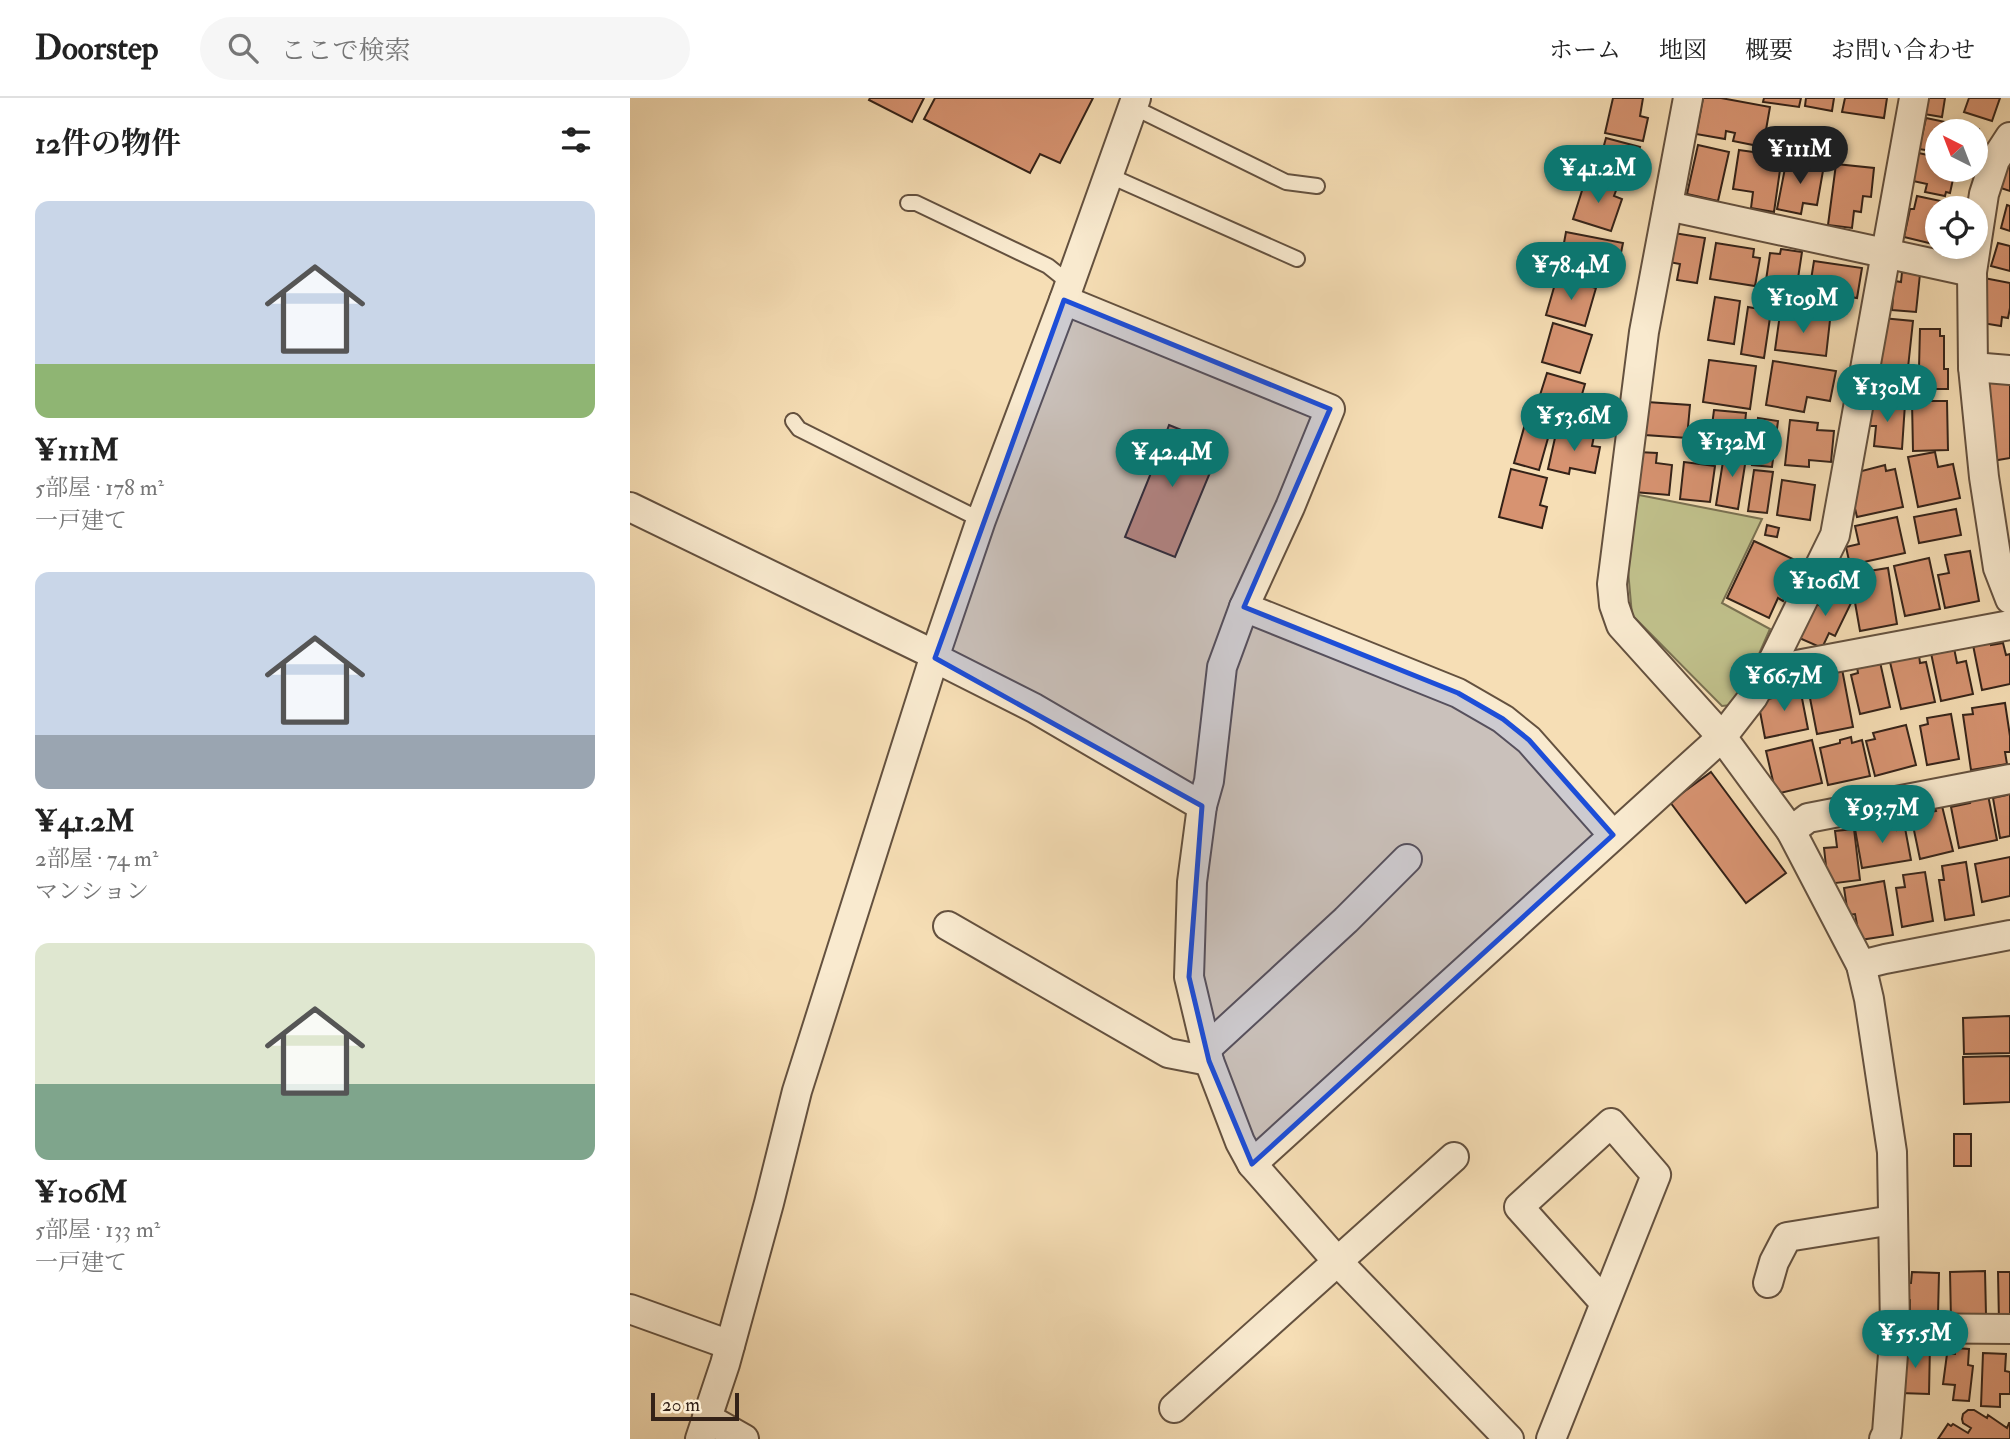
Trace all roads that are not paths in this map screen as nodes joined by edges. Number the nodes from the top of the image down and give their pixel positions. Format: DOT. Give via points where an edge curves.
graph roads {
  1 [pos="1688,98"];
  2 [pos="1914,98"];
  3 [pos="1135,103"];
  4 [pos="2010,138"];
  5 [pos="1108,175"];
  6 [pos="1317,186"];
  7 [pos="908,204"];
  8 [pos="1668,206"];
  9 [pos="1887,254"];
  10 [pos="1297,259"];
  11 [pos="1972,272"];
  12 [pos="1066,291"];
  13 [pos="1973,367"];
  14 [pos="2010,370"];
  15 [pos="793,421"];
  16 [pos="630,507"];
  17 [pos="981,520"];
  18 [pos="2010,599"];
  19 [pos="1244,607"];
  20 [pos="2010,625"];
  21 [pos="935,657"];
  22 [pos="1773,661"];
  23 [pos="1722,737"];
  24 [pos="2010,779"];
  25 [pos="1202,806"];
  26 [pos="1791,831"];
  27 [pos="1613,835"];
  28 [pos="1407,859"];
  29 [pos="948,926"];
  30 [pos="2010,935"];
  31 [pos="1861,965"];
  32 [pos="1207,1055"];
  33 [pos="1454,1157"];
  34 [pos="1252,1164"];
  35 [pos="1893,1220"];
  36 [pos="1338,1262"];
  37 [pos="1768,1283"];
  38 [pos="1604,1301"];
  39 [pos="630,1309"];
  40 [pos="1895,1328"];
  41 [pos="2010,1329"];
  42 [pos="730,1345"];
  43 [pos="1174,1408"];
  44 [pos="703,1429"];
  45 [pos="744,1439"];
  46 [pos="1509,1439"];
  47 [pos="1550,1439"];
  48 [pos="1884,1439"];
  1 -- 8 [label="street"];
  2 -- 9 [label="street"];
  3 -- 5 [label="street"];
  3 -- 6 [label="lane" via="1286,182"];
  4 -- 11 [label="street" via="1995,160 1984,194"];
  5 -- 10 [label="lane"];
  5 -- 12 [label="street"];
  7 -- 12 [label="lane" via="916,202 1048,266"];
  8 -- 9 [label="street"];
  8 -- 23 [label="street" via="1644,332 1612,584 1614,605 1621,625"];
  9 -- 11 [label="street"];
  9 -- 22 [label="street" via="1835,536"];
  11 -- 13 [label="street"];
  12 -- 17 [label="street"];
  12 -- 19 [label="street" via="1330,409"];
  13 -- 14 [label="street"];
  13 -- 18 [label="street" via="1998,568"];
  15 -- 17 [label="lane" via="799,429"];
  16 -- 21 [label="street"];
  17 -- 21 [label="street"];
  19 -- 25 [label="street" via="1222,667"];
  19 -- 27 [label="street" via="1458,693 1503,719 1530,740"];
  20 -- 22 [label="street" via="1786,667"];
  21 -- 25 [label="street" via="1034,708"];
  21 -- 42 [label="street" via="797,1091"];
  22 -- 23 [label="street"];
  23 -- 26 [label="street"];
  23 -- 27 [label="street"];
  24 -- 26 [label="street" via="1808,818"];
  25 -- 32 [label="street" via="1192,882 1189,977"];
  26 -- 31 [label="street"];
  27 -- 34 [label="street"];
  28 -- 32 [label="street"];
  29 -- 32 [label="street" via="1168,1054"];
  30 -- 31 [label="street"];
  31 -- 35 [label="street" via="1889,1118"];
  32 -- 34 [label="street"];
  33 -- 36 [label="street"];
  34 -- 36 [label="street"];
  35 -- 37 [label="street" via="1787,1237"];
  35 -- 40 [label="street"];
  36 -- 43 [label="street"];
  36 -- 46 [label="street"];
  38 -- 38 [label="street" via="1656,1175 1611,1123 1519,1207"];
  38 -- 47 [label="street"];
  39 -- 42 [label="street"];
  40 -- 41 [label="street"];
  40 -- 48 [label="street"];
  42 -- 44 [label="street"];
  44 -- 45 [label="street"];
}
